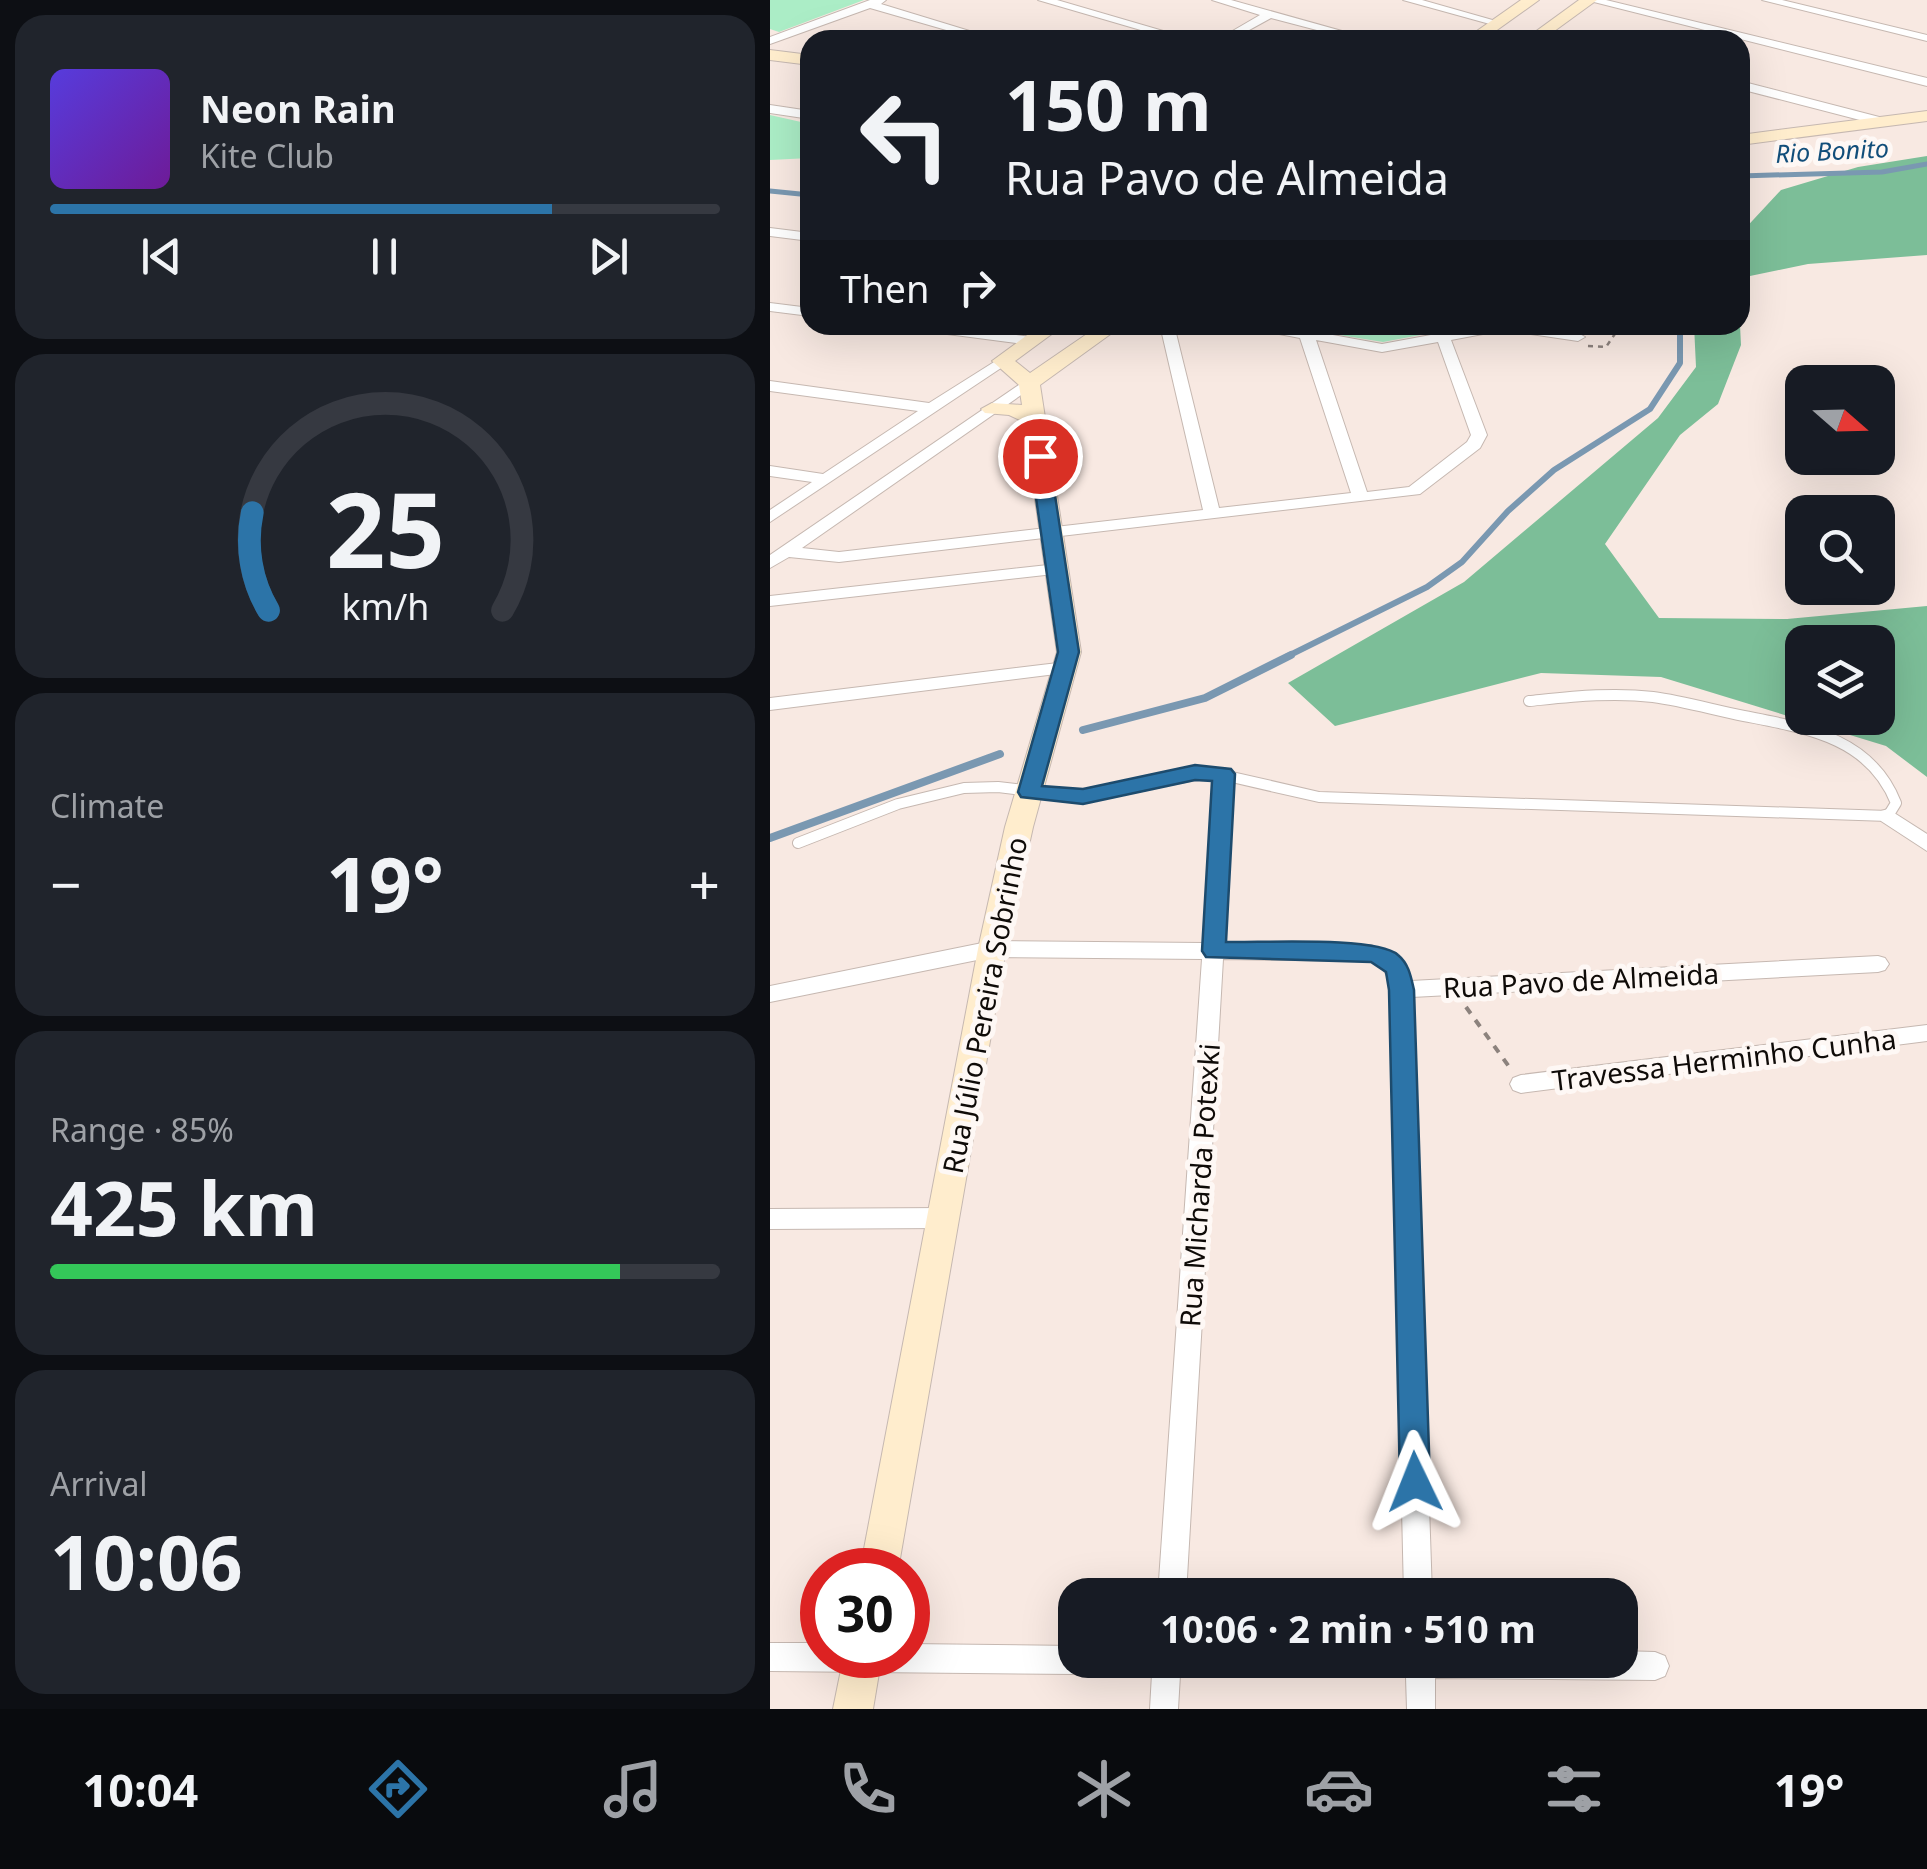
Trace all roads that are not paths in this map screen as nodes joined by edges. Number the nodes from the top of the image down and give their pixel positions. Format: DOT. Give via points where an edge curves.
graph roads {
  1 [pos="1044,0"];
  2 [pos="1218,0"];
  3 [pos="1409,0"];
  4 [pos="1531,0"];
  5 [pos="1590,0"];
  6 [pos="1768,0"];
  7 [pos="875,2"];
  8 [pos="1269,14"];
  9 [pos="1498,23"];
  10 [pos="962,30"];
  11 [pos="1152,30"];
  12 [pos="1241,30"];
  13 [pos="1324,30"];
  14 [pos="1487,30"];
  15 [pos="1546,30"];
  16 [pos="1713,30"];
  17 [pos="1927,38"];
  18 [pos="1750,39"];
  19 [pos="770,41"];
  20 [pos="770,55"];
  21 [pos="800,59"];
  22 [pos="1927,82"];
  23 [pos="1750,88"];
  24 [pos="770,109"];
  25 [pos="800,114"];
  26 [pos="1927,116"];
  27 [pos="1884,122"];
  28 [pos="1750,139"];
  29 [pos="770,232"];
  30 [pos="800,235"];
  31 [pos="770,307"];
  32 [pos="800,311"];
  33 [pos="985,335"];
  34 [pos="1040,335"];
  35 [pos="1099,335"];
  36 [pos="1170,335"];
  37 [pos="1299,335"];
  38 [pos="1456,335"];
  39 [pos="1562,335"];
  40 [pos="1308,337"];
  41 [pos="1443,337"];
  42 [pos="1578,338"];
  43 [pos="1031,341"];
  44 [pos="1069,356"];
  45 [pos="1002,360"];
  46 [pos="1029,383"];
  47 [pos="770,386"];
  48 [pos="931,408"];
  49 [pos="992,409"];
  50 [pos="1034,418"];
  51 [pos="770,471"];
  52 [pos="826,479"];
  53 [pos="1361,498"];
  54 [pos="1212,515"];
  55 [pos="770,517"];
  56 [pos="1052,533"];
  57 [pos="786,552"];
  58 [pos="770,563"];
  59 [pos="1057,569"];
  60 [pos="770,601"];
  61 [pos="1066,668"];
  62 [pos="1529,701"];
  63 [pos="770,704"];
  64 [pos="1224,774"];
  65 [pos="1029,792"];
  66 [pos="1888,816"];
  67 [pos="798,843"];
  68 [pos="1927,844"];
  69 [pos="992,949"];
  70 [pos="1214,951"];
  71 [pos="1878,964"];
  72 [pos="1402,990"];
  73 [pos="770,994"];
  74 [pos="1927,1033"];
  75 [pos="1521,1084"];
  76 [pos="943,1218"];
  77 [pos="770,1219"];
  78 [pos="882,1548"];
  79 [pos="1173,1578"];
  80 [pos="1418,1578"];
  81 [pos="770,1657"];
  82 [pos="800,1657"];
  83 [pos="930,1658"];
  84 [pos="1058,1660"];
  85 [pos="1638,1666"];
  86 [pos="1656,1666"];
  87 [pos="859,1678"];
  88 [pos="1167,1678"];
  89 [pos="1420,1678"];
  90 [pos="853,1709"];
  91 [pos="1164,1709"];
  92 [pos="1421,1709"];
  1 -- 11 [label="street"];
  2 -- 8 [label="street"];
  3 -- 9 [label="street"];
  4 -- 9 [label="main road"];
  5 -- 15 [label="main road"];
  5 -- 16 [label="street"];
  6 -- 17 [label="street"];
  7 -- 10 [label="street"];
  7 -- 19 [label="street"];
  8 -- 12 [label="street"];
  8 -- 13 [label="street"];
  9 -- 14 [label="main road"];
  18 -- 22 [label="street"];
  20 -- 21 [label="main road"];
  23 -- 27 [label="street"];
  24 -- 25 [label="street"];
  26 -- 27 [label="main road"];
  27 -- 28 [label="main road"];
  29 -- 30 [label="street"];
  31 -- 32 [label="street"];
  33 -- 43 [label="street"];
  34 -- 43 [label="main road"];
  35 -- 44 [label="main road"];
  36 -- 54 [label="street"];
  37 -- 40 [label="street"];
  38 -- 41 [label="street"];
  39 -- 42 [label="street"];
  40 -- 41 [label="street" via="1382,348"];
  40 -- 53 [label="street"];
  41 -- 53 [label="street" via="1479,434 1474,445 1414,491"];
  43 -- 44 [label="main road" via="1059,344"];
  43 -- 45 [label="main road"];
  44 -- 46 [label="main road"];
  45 -- 46 [label="main road"];
  45 -- 48 [label="street"];
  46 -- 49 [label="street"];
  46 -- 50 [label="main road, Rua Júlio Pereira Sobrinho"];
  47 -- 48 [label="street"];
  48 -- 52 [label="street"];
  49 -- 50 [label="main road"];
  49 -- 57 [label="street"];
  50 -- 56 [label="main road, Rua Júlio Pereira Sobrinho"];
  51 -- 52 [label="street"];
  52 -- 55 [label="street"];
  53 -- 54 [label="street"];
  54 -- 56 [label="street"];
  56 -- 57 [label="street" via="839,557"];
  56 -- 59 [label="main road, Rua Júlio Pereira Sobrinho"];
  57 -- 58 [label="street"];
  59 -- 60 [label="street"];
  59 -- 61 [label="main road, Rua Júlio Pereira Sobrinho"];
  61 -- 63 [label="street"];
  61 -- 65 [label="main road, Rua Júlio Pereira Sobrinho"];
  62 -- 66 [label="lane" via="1652,697 1839,737 1892,790 1896,802"];
  64 -- 65 [label="lane" via="1195,773 1083,797"];
  64 -- 66 [label="lane" via="1319,797"];
  64 -- 70 [label="street, Rua Micharda Potexki"];
  65 -- 67 [label="lane" via="980,786 936,794"];
  65 -- 69 [label="main road, Rua Júlio Pereira Sobrinho"];
  66 -- 68 [label="street"];
  69 -- 70 [label="street"];
  69 -- 73 [label="street"];
  69 -- 76 [label="main road, Rua Júlio Pereira Sobrinho"];
  70 -- 72 [label="street" via="1371,953 1397,969"];
  70 -- 79 [label="street, Rua Micharda Potexki"];
  71 -- 72 [label="street, Rua Pavo de Almeida"];
  72 -- 80 [label="street"];
  74 -- 75 [label="street, Travessa Herminho Cunha"];
  76 -- 77 [label="street"];
  76 -- 78 [label="main road, Rua Júlio Pereira Sobrinho"];
  81 -- 82 [label="street"];
  83 -- 84 [label="street"];
  85 -- 86 [label="street"];
  87 -- 90 [label="main road"];
  88 -- 91 [label="street"];
  89 -- 92 [label="street"];
}
